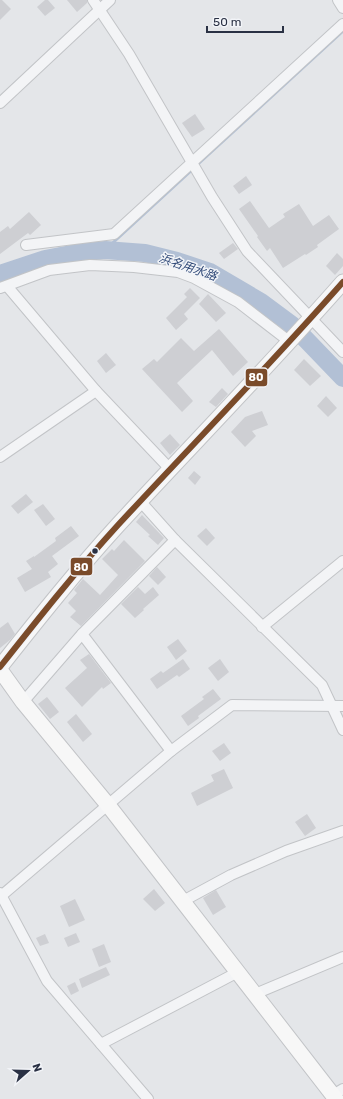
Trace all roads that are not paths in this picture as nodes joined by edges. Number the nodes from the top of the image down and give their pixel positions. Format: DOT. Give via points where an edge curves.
graph roads {
  1 [pos="93,0"];
  2 [pos="110,0"];
  3 [pos="338,0"];
  4 [pos="343,8"];
  5 [pos="100,10"];
  6 [pos="343,24"];
  7 [pos="2,97"];
  8 [pos="195,166"];
  9 [pos="26,245"];
  10 [pos="343,282"];
  11 [pos="4,287"];
  12 [pos="309,321"];
  13 [pos="290,342"];
  14 [pos="343,352"];
  15 [pos="96,391"];
  16 [pos="0,457"];
  17 [pos="170,469"];
  18 [pos="140,502"];
  19 [pos="175,540"];
  20 [pos="343,561"];
  21 [pos="262,627"];
  22 [pos="82,634"];
  23 [pos="0,669"];
  24 [pos="23,702"];
  25 [pos="343,706"];
  26 [pos="332,707"];
  27 [pos="343,730"];
  28 [pos="171,751"];
  29 [pos="108,805"];
  30 [pos="343,831"];
  31 [pos="1,895"];
  32 [pos="183,901"];
  33 [pos="343,958"];
  34 [pos="238,972"];
  35 [pos="255,994"];
  36 [pos="101,1044"];
  37 [pos="337,1094"];
  38 [pos="148,1099"];
  1 -- 5 [label="street"];
  2 -- 5 [label="street"];
  3 -- 4 [label="street"];
  5 -- 7 [label="street"];
  5 -- 8 [label="street"];
  6 -- 8 [label="street"];
  8 -- 9 [label="street" via="114,234"];
  8 -- 12 [label="street" via="247,251"];
  10 -- 12 [label="street"];
  11 -- 13 [label="street" via="49,270 90,266 178,272 238,302"];
  11 -- 15 [label="street"];
  12 -- 13 [label="street"];
  12 -- 14 [label="street"];
  13 -- 17 [label="street"];
  15 -- 16 [label="street"];
  15 -- 17 [label="street"];
  17 -- 18 [label="street"];
  18 -- 19 [label="street"];
  18 -- 23 [label="street" via="85,562"];
  19 -- 21 [label="street"];
  19 -- 22 [label="street"];
  20 -- 21 [label="street"];
  21 -- 26 [label="street" via="322,685"];
  22 -- 24 [label="street"];
  22 -- 28 [label="street"];
  23 -- 24 [label="street"];
  24 -- 29 [label="street"];
  25 -- 26 [label="street"];
  26 -- 27 [label="street"];
  26 -- 28 [label="street" via="232,705"];
  28 -- 29 [label="street"];
  29 -- 31 [label="street"];
  29 -- 32 [label="street"];
  30 -- 32 [label="street" via="286,851 238,872"];
  31 -- 36 [label="street" via="47,981"];
  32 -- 34 [label="street"];
  33 -- 35 [label="street"];
  34 -- 35 [label="street"];
  34 -- 36 [label="street"];
  35 -- 37 [label="street"];
  36 -- 38 [label="street"];
}
